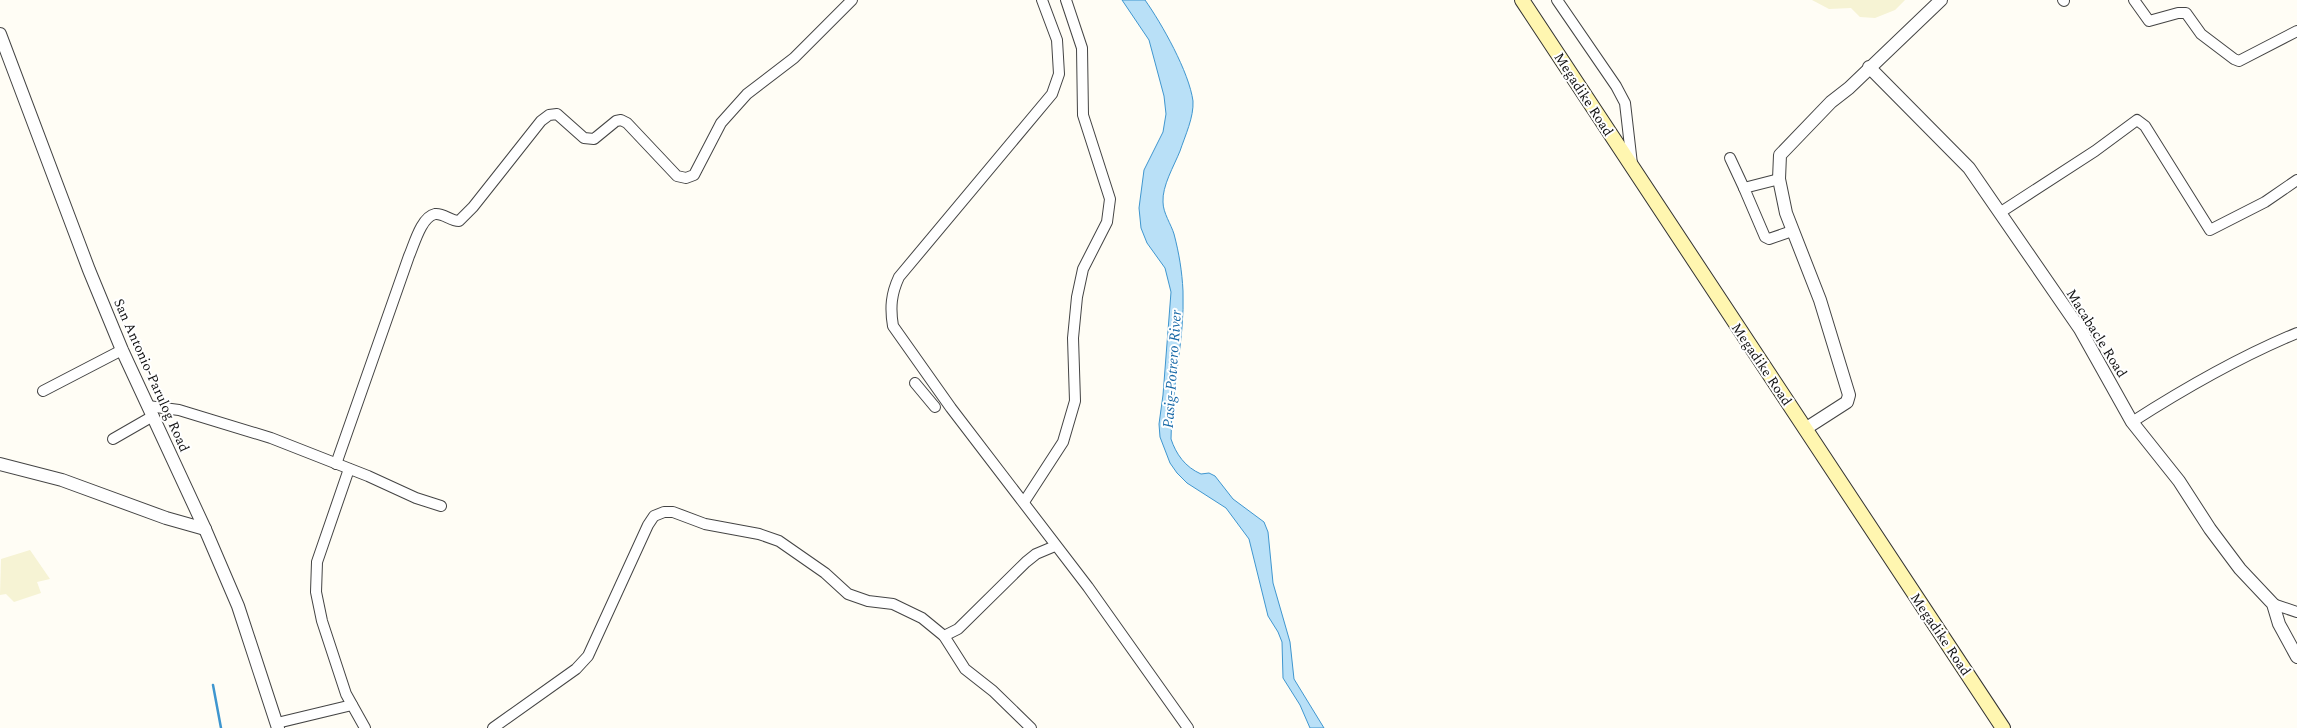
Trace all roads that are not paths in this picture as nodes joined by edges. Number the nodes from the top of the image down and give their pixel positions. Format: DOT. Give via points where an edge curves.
graph roads {
  1 [pos="852,0"];
  2 [pos="1042,0"];
  3 [pos="1066,0"];
  4 [pos="1522,0"];
  5 [pos="1557,0"];
  6 [pos="1941,0"];
  7 [pos="2134,0"];
  8 [pos="2297,31"];
  9 [pos="0,34"];
  10 [pos="1869,67"];
  11 [pos="1730,158"];
  12 [pos="1632,164"];
  13 [pos="1779,179"];
  14 [pos="2297,180"];
  15 [pos="1744,188"];
  16 [pos="2001,212"];
  17 [pos="1792,231"];
  18 [pos="2297,333"];
  19 [pos="122,350"];
  20 [pos="915,383"];
  21 [pos="43,391"];
  22 [pos="935,407"];
  23 [pos="151,411"];
  24 [pos="2132,422"];
  25 [pos="1805,429"];
  26 [pos="113,439"];
  27 [pos="0,464"];
  28 [pos="336,464"];
  29 [pos="349,469"];
  30 [pos="1024,502"];
  31 [pos="441,506"];
  32 [pos="206,529"];
  33 [pos="1055,546"];
  34 [pos="2273,604"];
  35 [pos="2297,612"];
  36 [pos="944,636"];
  37 [pos="2297,657"];
  38 [pos="352,705"];
  39 [pos="278,726"];
  40 [pos="365,728"];
  41 [pos="493,728"];
  42 [pos="1031,728"];
  43 [pos="1188,728"];
  44 [pos="2003,728"];
  1 -- 28 [label="street" via="794,58 747,94 721,123 694,175 686,178 677,176 627,123 621,120 616,121 594,139 584,138 557,114 549,115 541,121 459,221 435,214 429,218 417,235"];
  2 -- 30 [label="street" via="1057,40 1059,74 1052,94 899,277 892,292 891,311 893,326 951,408"];
  3 -- 30 [label="street" via="1082,48 1083,115 1110,199 1107,222 1083,269 1076,297 1073,338 1075,401 1063,442"];
  4 -- 12 [label="main road, Megadike Road"];
  5 -- 12 [label="street" via="1616,86 1624,104"];
  6 -- 10 [label="street"];
  7 -- 8 [label="street" via="2149,20 2186,13 2202,34 2239,61"];
  9 -- 19 [label="street, San Antonio-Parulog Road"];
  10 -- 13 [label="street" via="1784,149 1778,164"];
  10 -- 16 [label="street, Macabacle Road" via="1970,168"];
  11 -- 15 [label="street"];
  12 -- 25 [label="main road, Megadike Road"];
  13 -- 15 [label="street"];
  13 -- 17 [label="street"];
  14 -- 16 [label="street" via="2265,202 2210,230 2145,126 2137,120 2089,155"];
  15 -- 17 [label="street" via="1765,237 1768,239"];
  16 -- 24 [label="street, Macabacle Road" via="2080,329"];
  17 -- 25 [label="street" via="1820,300 1849,395 1847,402"];
  18 -- 24 [label="street" via="2200,380"];
  19 -- 21 [label="street"];
  19 -- 23 [label="street, San Antonio-Parulog Road"];
  20 -- 22 [label="street"];
  23 -- 26 [label="street"];
  23 -- 28 [label="street" via="194,414 271,438"];
  23 -- 32 [label="street, San Antonio-Parulog Road"];
  24 -- 34 [label="street, Macabacle Road" via="2179,481 2240,569"];
  25 -- 44 [label="main road, Megadike Road"];
  27 -- 32 [label="street" via="62,480 166,518"];
  28 -- 29 [label="street"];
  29 -- 31 [label="street"];
  29 -- 38 [label="street" via="317,562 316,592 322,621"];
  30 -- 33 [label="street"];
  32 -- 39 [label="street, San Antonio-Parulog Road" via="238,606"];
  33 -- 36 [label="street" via="1036,554 1026,562 958,629"];
  33 -- 43 [label="street" via="1088,587"];
  34 -- 35 [label="street, Macabacle Road"];
  34 -- 37 [label="street" via="2279,624"];
  36 -- 41 [label="street" via="908,609 848,594 825,573 779,541 759,534 705,524 673,512 664,512 654,516 648,525 588,656 576,669"];
  36 -- 42 [label="street" via="966,669"];
  38 -- 39 [label="street"];
  38 -- 40 [label="street"];
}
